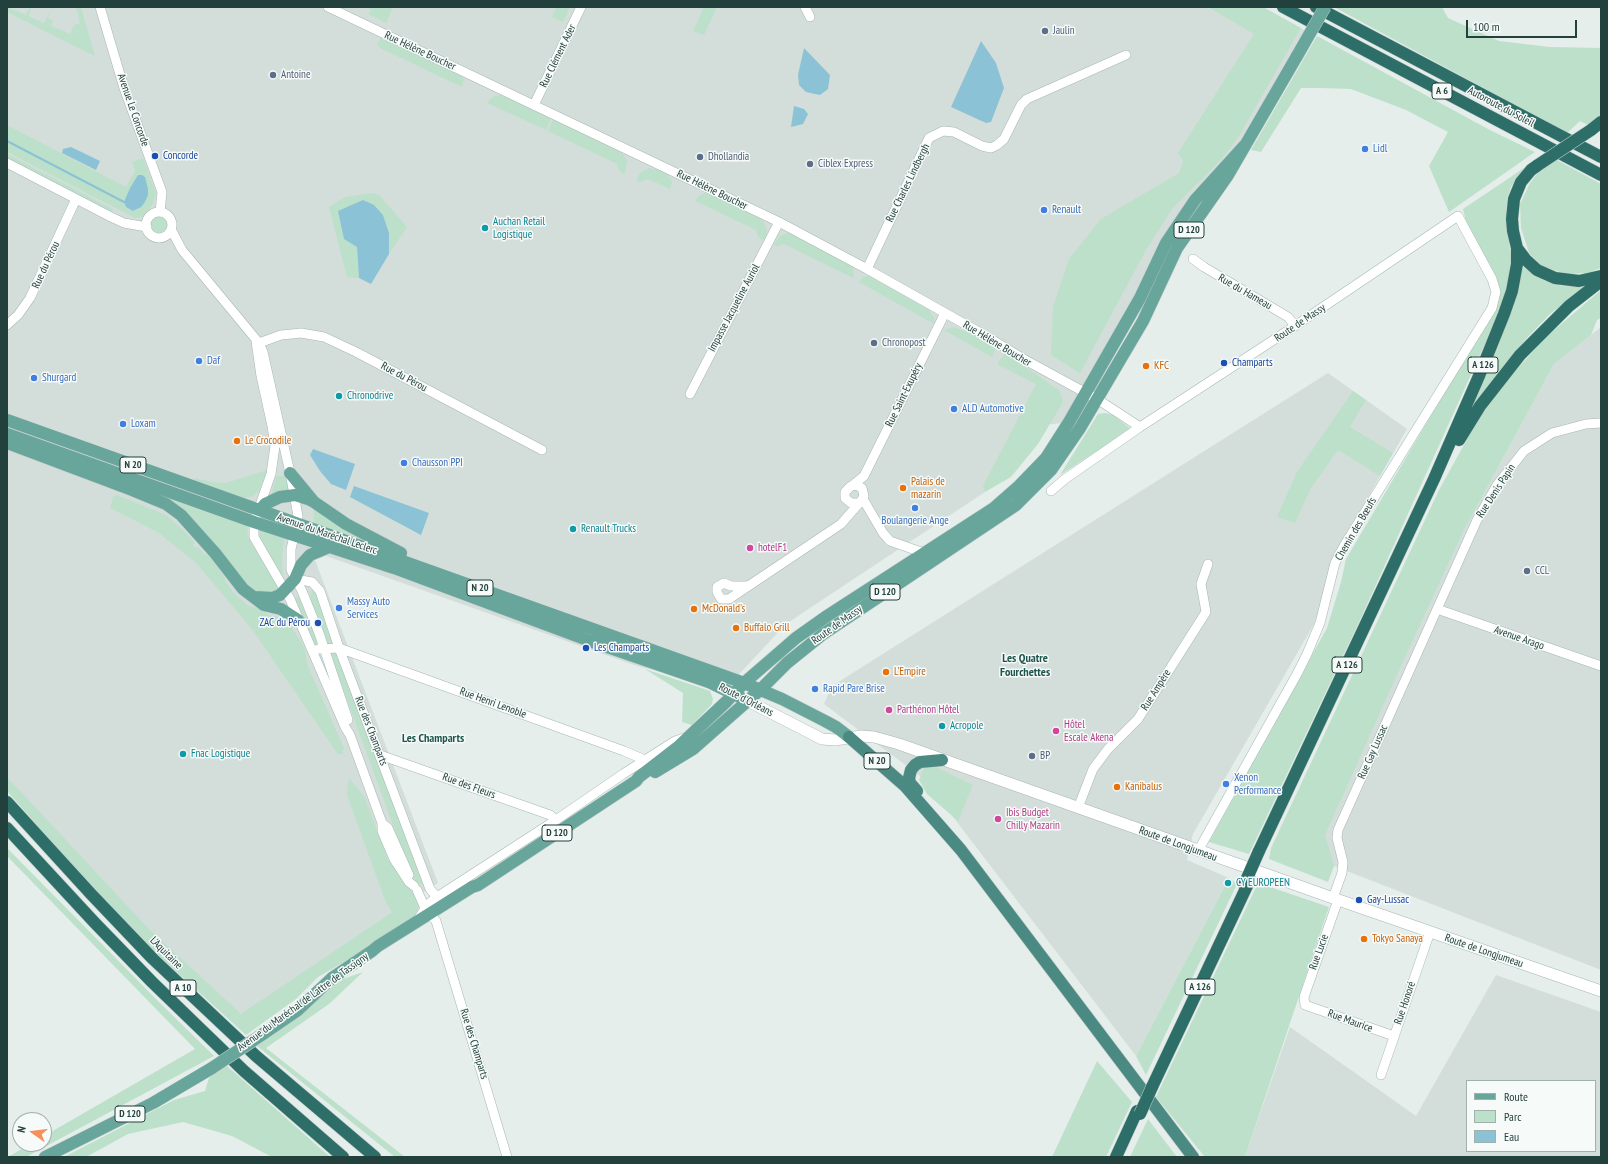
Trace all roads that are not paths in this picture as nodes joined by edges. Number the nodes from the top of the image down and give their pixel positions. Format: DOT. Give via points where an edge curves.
graph roads {
  1 [pos="100,7"];
  2 [pos="328,7"];
  3 [pos="581,7"];
  4 [pos="805,7"];
  5 [pos="1282,7"];
  6 [pos="1316,7"];
  7 [pos="1325,7"];
  8 [pos="810,17"];
  9 [pos="1126,55"];
  10 [pos="534,105"];
  11 [pos="1601,122"];
  12 [pos="1245,145"];
  13 [pos="1601,157"];
  14 [pos="7,163"];
  15 [pos="1601,175"];
  16 [pos="76,199"];
  17 [pos="160,212"];
  18 [pos="1458,216"];
  19 [pos="779,222"];
  20 [pos="147,228"];
  21 [pos="171,229"];
  22 [pos="162,237"];
  23 [pos="1517,248"];
  24 [pos="182,250"];
  25 [pos="1193,259"];
  26 [pos="867,269"];
  27 [pos="1601,276"];
  28 [pos="1601,281"];
  29 [pos="944,313"];
  30 [pos="7,325"];
  31 [pos="1295,326"];
  32 [pos="258,342"];
  33 [pos="1086,393"];
  34 [pos="690,394"];
  35 [pos="1097,399"];
  36 [pos="7,420"];
  37 [pos="1601,423"];
  38 [pos="1140,427"];
  39 [pos="7,434"];
  40 [pos="7,443"];
  41 [pos="542,450"];
  42 [pos="290,473"];
  43 [pos="864,476"];
  44 [pos="853,485"];
  45 [pos="1051,491"];
  46 [pos="295,496"];
  47 [pos="862,498"];
  48 [pos="847,500"];
  49 [pos="314,502"];
  50 [pos="260,510"];
  51 [pos="846,518"];
  52 [pos="254,522"];
  53 [pos="297,524"];
  54 [pos="294,536"];
  55 [pos="329,547"];
  56 [pos="924,553"];
  57 [pos="1208,564"];
  58 [pos="418,566"];
  59 [pos="295,579"];
  60 [pos="731,586"];
  61 [pos="747,586"];
  62 [pos="285,590"];
  63 [pos="253,597"];
  64 [pos="731,597"];
  65 [pos="1437,609"];
  66 [pos="298,620"];
  67 [pos="311,646"];
  68 [pos="340,648"];
  69 [pos="324,649"];
  70 [pos="643,654"];
  71 [pos="1601,666"];
  72 [pos="744,683"];
  73 [pos="760,690"];
  74 [pos="734,694"];
  75 [pos="748,701"];
  76 [pos="350,735"];
  77 [pos="689,736"];
  78 [pos="849,736"];
  79 [pos="380,755"];
  80 [pos="645,760"];
  81 [pos="942,760"];
  82 [pos="623,774"];
  83 [pos="636,781"];
  84 [pos="7,802"];
  85 [pos="920,802"];
  86 [pos="1078,808"];
  87 [pos="556,820"];
  88 [pos="7,828"];
  89 [pos="1198,851"];
  90 [pos="1261,852"];
  91 [pos="478,885"];
  92 [pos="415,888"];
  93 [pos="1336,899"];
  94 [pos="438,900"];
  95 [pos="430,913"];
  96 [pos="1430,932"];
  97 [pos="372,952"];
  98 [pos="1601,991"];
  99 [pos="1305,1005"];
  100 [pos="1394,1036"];
  101 [pos="1381,1074"];
  102 [pos="1139,1113"];
  103 [pos="45,1157"];
  104 [pos="343,1157"];
  105 [pos="375,1157"];
  106 [pos="508,1157"];
  107 [pos="1116,1157"];
  108 [pos="1120,1157"];
  109 [pos="1193,1157"];
  1 -- 17 [label="street, Avenue Le Concorde" via="124,88 162,192"];
  2 -- 10 [label="street, Rue Hélène Boucher"];
  3 -- 10 [label="street, Rue Clément Ader"];
  4 -- 8 [label="street"];
  5 -- 15 [label="highway, Autoroute du Soleil / A 6"];
  6 -- 13 [label="highway, Autoroute du Soleil / A 6"];
  7 -- 12 [label="main road, Route de Massy / D 120, bridge"];
  9 -- 26 [label="street, Rue Charles Lindbergh" via="1027,100 1021,105 1004,139 991,148 954,132 943,131 929,138"];
  10 -- 19 [label="street, Rue Hélène Boucher"];
  11 -- 23 [label="highway, A 126, bridge" via="1531,170 1521,182 1514,199 1512,219"];
  12 -- 33 [label="main road, Route de Massy / D 120" via="1195,200 1166,243 1140,298"];
  12 -- 35 [label="main road, Route de Massy / D 120" via="1228,175 1187,232 1143,321"];
  14 -- 16 [label="street"];
  16 -- 20 [label="street" via="124,223"];
  16 -- 30 [label="street, Rue du Pérou" via="30,298"];
  17 -- 20 [label="street" via="150,216"];
  17 -- 21 [label="street" via="165,213 171,220"];
  18 -- 31 [label="street, Route de Massy"];
  18 -- 89 [label="street, Chemin des Bœufs" via="1492,279 1496,292 1492,308 1344,546 1335,563 1320,623 1297,674"];
  19 -- 26 [label="street, Rue Hélène Boucher"];
  19 -- 34 [label="street, Impasse Jacqueline Auriol"];
  20 -- 22 [label="street" via="150,234"];
  21 -- 22 [label="street"];
  21 -- 24 [label="street"];
  22 -- 24 [label="street"];
  23 -- 27 [label="highway" via="1537,270 1555,278 1579,281"];
  23 -- 90 [label="highway, A 126" via="1512,291 1479,376"];
  24 -- 32 [label="street"];
  25 -- 31 [label="street, Rue du Hameau" via="1288,317"];
  26 -- 29 [label="street, Rue Hélène Boucher"];
  28 -- 90 [label="highway, A 126" via="1568,306 1520,355 1480,406 1462,434"];
  29 -- 33 [label="street, Rue Hélène Boucher"];
  29 -- 43 [label="street, Rue Saint-Exupéry"];
  31 -- 38 [label="street, Route de Massy"];
  32 -- 41 [label="street, Rue du Pérou" via="301,333 324,337"];
  32 -- 42 [label="street" via="263,352"];
  32 -- 50 [label="street" via="261,376 275,446 271,474"];
  33 -- 35 [label="street"];
  33 -- 56 [label="main road, Route de Massy / D 120" via="1046,458 1019,486 994,508"];
  35 -- 38 [label="street"];
  35 -- 73 [label="main road, Route de Massy / D 120" via="1062,456 1016,505 823,634 787,663"];
  36 -- 50 [label="main road, Avenue du Maréchal Leclerc / N 20"];
  37 -- 65 [label="street, Rue Denis Papin" via="1586,424 1552,433 1524,451 1514,462 1476,520"];
  38 -- 45 [label="street, Route de Massy"];
  39 -- 52 [label="main road, Avenue du Maréchal Leclerc / N 20"];
  40 -- 63 [label="main road" via="166,504 181,515 243,589"];
  42 -- 46 [label="street"];
  42 -- 49 [label="main road"];
  43 -- 44 [label="street, Rue Saint-Exupéry"];
  43 -- 47 [label="street, Rue Saint-Exupéry"];
  44 -- 47 [label="street" via="859,486"];
  44 -- 48 [label="street" via="845,492"];
  46 -- 49 [label="main road"];
  46 -- 50 [label="main road" via="272,500"];
  46 -- 53 [label="street"];
  47 -- 48 [label="street" via="851,503"];
  47 -- 51 [label="street"];
  47 -- 56 [label="street" via="890,541"];
  48 -- 51 [label="street"];
  49 -- 58 [label="main road" via="346,524 400,552"];
  50 -- 52 [label="street"];
  50 -- 53 [label="main road, Avenue du Maréchal Leclerc / N 20"];
  51 -- 61 [label="street" via="834,530"];
  52 -- 54 [label="main road, Avenue du Maréchal Leclerc / N 20"];
  52 -- 62 [label="street, Rue des Champarts" via="256,542"];
  53 -- 54 [label="street"];
  53 -- 58 [label="main road, Avenue du Maréchal Leclerc / N 20"];
  54 -- 55 [label="main road, Avenue du Maréchal Leclerc / N 20"];
  54 -- 59 [label="street, Rue des Champarts" via="290,560"];
  55 -- 59 [label="main road" via="310,555 300,565"];
  55 -- 70 [label="main road, Avenue du Maréchal Leclerc / N 20"];
  56 -- 72 [label="main road, Route de Massy / D 120" via="796,638"];
  57 -- 86 [label="street, Rue Ampère" via="1200,584 1206,612 1138,719 1108,749 1093,769"];
  58 -- 70 [label="main road, Avenue du Maréchal Leclerc / N 20"];
  59 -- 62 [label="main road"];
  59 -- 68 [label="street, Rue des Champarts" via="312,582 320,591"];
  59 -- 69 [label="street, Rue des Champarts"];
  60 -- 61 [label="street"];
  60 -- 64 [label="street"];
  60 -- 64 [label="street" via="724,583 717,589 717,595 721,598"];
  61 -- 64 [label="street"];
  62 -- 63 [label="main road" via="272,598"];
  62 -- 66 [label="street, Rue des Champarts"];
  63 -- 66 [label="main road" via="264,605 281,609"];
  65 -- 71 [label="street, Avenue Arago"];
  65 -- 93 [label="street, Rue Gay Lussac" via="1338,830 1337,838 1343,862"];
  66 -- 67 [label="street, Rue des Champarts"];
  67 -- 69 [label="street"];
  67 -- 76 [label="street, Rue des Champarts"];
  68 -- 69 [label="street"];
  68 -- 79 [label="street, Rue des Champarts"];
  68 -- 80 [label="street, Rue Henri Lenoble"];
  69 -- 76 [label="street, Rue des Champarts" via="349,722"];
  70 -- 72 [label="main road, Route d'Orléans / N 20"];
  70 -- 74 [label="main road, Route d'Orléans / N 20"];
  72 -- 73 [label="main road, Route d'Orléans / N 20"];
  72 -- 74 [label="main road, Route de Massy / D 120"];
  73 -- 75 [label="main road, Route de Massy / D 120"];
  73 -- 78 [label="main road, N 20" via="836,727"];
  74 -- 75 [label="main road, Route d'Orléans / N 20"];
  74 -- 77 [label="main road, Route de Massy / D 120"];
  75 -- 78 [label="street, Route d'Orléans / N 20" via="822,739 835,740"];
  75 -- 83 [label="main road, Route de Massy / D 120" via="693,749"];
  76 -- 92 [label="street, Rue des Champarts" via="394,859 405,878"];
  77 -- 80 [label="street, Route de Massy" via="675,741"];
  77 -- 83 [label="main road, Route de Massy / D 120"];
  78 -- 81 [label="street, Route de Longjumeau" via="874,737"];
  78 -- 85 [label="highway, N 20"];
  79 -- 87 [label="street, Rue des Fleurs" via="550,815"];
  79 -- 94 [label="street, Rue des Champarts" via="430,889"];
  80 -- 82 [label="street, Route de Massy"];
  81 -- 85 [label="highway" via="920,762 911,770 910,783 918,793"];
  81 -- 86 [label="street, Route de Longjumeau"];
  82 -- 87 [label="street, Avenue du Maréchal de Lattre de Tassigny"];
  83 -- 91 [label="main road, Avenue du Maréchal de Lattre de Tassigny / D 120"];
  84 -- 105 [label="highway, L'Aquitaine / A 10" via="153,959 256,1056"];
  85 -- 109 [label="highway" via="965,856"];
  86 -- 89 [label="street, Route de Longjumeau"];
  87 -- 94 [label="street, Avenue du Maréchal de Lattre de Tassigny"];
  88 -- 104 [label="highway, A 10" via="152,982 244,1071"];
  89 -- 93 [label="street, Route de Longjumeau"];
  90 -- 102 [label="highway, A 126, bridge"];
  91 -- 94 [label="main road, Avenue du Maréchal de Lattre de Tassigny"];
  91 -- 95 [label="main road, Avenue du Maréchal de Lattre de Tassigny / D 120" via="474,890"];
  92 -- 94 [label="street, Rue des Champarts"];
  92 -- 95 [label="street, Rue des Champarts"];
  93 -- 96 [label="street, Route de Longjumeau"];
  93 -- 99 [label="street, Rue Lucie" via="1304,997"];
  94 -- 95 [label="main road, Avenue du Maréchal de Lattre de Tassigny"];
  95 -- 97 [label="main road, Avenue du Maréchal de Lattre de Tassigny"];
  95 -- 97 [label="main road, Avenue du Maréchal de Lattre de Tassigny / D 120" via="381,950"];
  95 -- 106 [label="street, Rue des Champarts" via="436,921"];
  96 -- 98 [label="street, Route de Longjumeau"];
  96 -- 100 [label="street, Rue Honoré"];
  97 -- 103 [label="main road, Avenue du Maréchal de Lattre de Tassigny / D 120, bridge" via="332,978 298,1010 212,1068 153,1103"];
  99 -- 100 [label="street, Rue Maurice"];
  100 -- 101 [label="street, Rue Honoré"];
  102 -- 107 [label="highway, A 126"];
  102 -- 108 [label="highway, A 126"];
}
